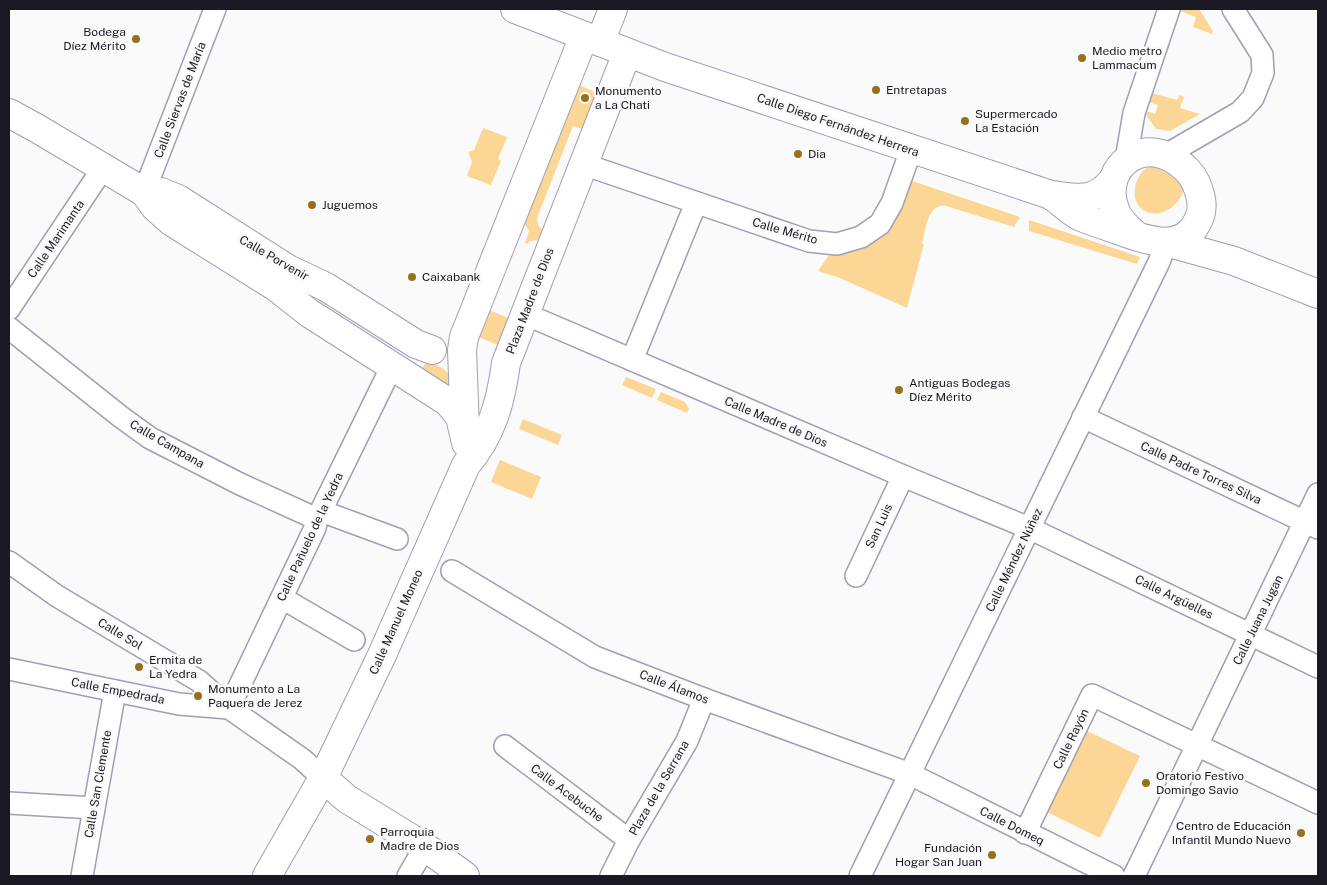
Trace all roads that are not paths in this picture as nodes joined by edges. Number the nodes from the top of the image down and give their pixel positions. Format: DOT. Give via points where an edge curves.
graph roads {
  1 [pos="215,9"];
  2 [pos="515,9"];
  3 [pos="613,9"];
  4 [pos="1169,9"];
  5 [pos="1233,9"];
  6 [pos="592,39"];
  7 [pos="627,52"];
  8 [pos="9,113"];
  9 [pos="911,150"];
  10 [pos="1166,155"];
  11 [pos="583,164"];
  12 [pos="103,168"];
  13 [pos="1119,170"];
  14 [pos="144,192"];
  15 [pos="1051,195"];
  16 [pos="696,203"];
  17 [pos="1202,211"];
  18 [pos="1138,237"];
  19 [pos="1166,242"];
  20 [pos="1234,261"];
  21 [pos="1318,294"];
  22 [pos="9,309"];
  23 [pos="525,314"];
  24 [pos="9,328"];
  25 [pos="401,335"];
  26 [pos="463,344"];
  27 [pos="432,350"];
  28 [pos="632,360"];
  29 [pos="388,363"];
  30 [pos="506,363"];
  31 [pos="464,392"];
  32 [pos="436,394"];
  33 [pos="1084,417"];
  34 [pos="466,454"];
  35 [pos="903,476"];
  36 [pos="1318,494"];
  37 [pos="319,515"];
  38 [pos="1311,525"];
  39 [pos="1029,528"];
  40 [pos="396,539"];
  41 [pos="9,562"];
  42 [pos="452,571"];
  43 [pos="856,576"];
  44 [pos="282,598"];
  45 [pos="1251,634"];
  46 [pos="354,640"];
  47 [pos="1318,667"];
  48 [pos="9,669"];
  49 [pos="189,675"];
  50 [pos="115,691"];
  51 [pos="704,700"];
  52 [pos="176,703"];
  53 [pos="229,708"];
  54 [pos="1197,745"];
  55 [pos="505,746"];
  56 [pos="910,774"];
  57 [pos="323,778"];
  58 [pos="9,803"];
  59 [pos="1318,803"];
  60 [pos="94,808"];
  61 [pos="1025,833"];
  62 [pos="629,840"];
  63 [pos="424,847"];
  64 [pos="82,876"];
  65 [pos="267,876"];
  66 [pos="408,876"];
  67 [pos="466,876"];
  68 [pos="611,876"];
  69 [pos="860,876"];
  70 [pos="1114,876"];
  71 [pos="1134,876"];
  1 -- 14 [label="street, Calle Siervas de María"];
  2 -- 6 [label="street"];
  3 -- 6 [label="street"];
  4 -- 13 [label="street" via="1134,113"];
  5 -- 10 [label="street" via="1262,55 1263,73 1253,98 1240,112"];
  6 -- 7 [label="street"];
  6 -- 26 [label="street"];
  7 -- 9 [label="street, Calle Diego Fernández Herrera"];
  7 -- 11 [label="street, Plaza Madre de Dios"];
  8 -- 12 [label="street, Calle Porvenir"];
  9 -- 15 [label="street, Calle Diego Fernández Herrera"];
  9 -- 16 [label="street, Calle Mérito" via="892,203 880,224 861,237 836,244 809,241"];
  10 -- 13 [label="street" via="1138,153"];
  10 -- 17 [label="street" via="1194,178"];
  11 -- 16 [label="street, Calle Mérito"];
  11 -- 23 [label="street, Plaza Madre de Dios"];
  12 -- 14 [label="street, Calle Porvenir"];
  12 -- 22 [label="street, Calle Marimanta"];
  13 -- 15 [label="street, Calle Diego Fernández Herrera" via="1100,194 1078,198"];
  13 -- 18 [label="street" via="1112,197 1116,212 1124,225"];
  14 -- 25 [label="street, Calle Porvenir" via="161,192 178,199"];
  14 -- 29 [label="street, Calle Porvenir" via="172,222"];
  15 -- 18 [label="street, Calle Diego Fernández Herrera" via="1078,216"];
  16 -- 28 [label="street"];
  17 -- 19 [label="street" via="1189,233"];
  17 -- 20 [label="street" via="1208,228"];
  18 -- 19 [label="street"];
  19 -- 20 [label="street"];
  19 -- 33 [label="street, Calle Méndez Núñez"];
  20 -- 21 [label="street"];
  23 -- 28 [label="street, Calle Madre de Dios"];
  23 -- 30 [label="street, Plaza Madre de Dios"];
  24 -- 37 [label="street, Calle Campana" via="150,438 240,484"];
  25 -- 27 [label="street, Calle Porvenir"];
  25 -- 29 [label="street" via="400,346"];
  26 -- 27 [label="street"];
  26 -- 30 [label="street, Plaza Madre de Dios" via="473,365 488,370"];
  26 -- 31 [label="street"];
  27 -- 29 [label="street"];
  28 -- 35 [label="street, Calle Madre de Dios"];
  29 -- 32 [label="street, Calle Porvenir"];
  29 -- 37 [label="street, Calle Pañuelo de la Yedra"];
  30 -- 31 [label="street" via="490,379"];
  30 -- 34 [label="street" via="492,427 478,451"];
  31 -- 32 [label="street"];
  31 -- 34 [label="street"];
  32 -- 34 [label="street, Calle Porvenir" via="448,402 460,417"];
  33 -- 38 [label="street, Calle Padre Torres Silva"];
  33 -- 39 [label="street, Calle Méndez Núñez"];
  34 -- 57 [label="street, Calle Manuel Moneo" via="382,655"];
  35 -- 39 [label="street, Calle Madre de Dios"];
  35 -- 43 [label="street, San Luis"];
  36 -- 38 [label="street, Calle Juana Jugan"];
  37 -- 40 [label="street"];
  37 -- 44 [label="street, Calle Pañuelo de la Yedra"];
  38 -- 45 [label="street, Calle Juana Jugan"];
  39 -- 45 [label="street, Calle Argüelles"];
  39 -- 56 [label="street, Calle Méndez Núñez"];
  41 -- 49 [label="street, Calle Sol" via="56,596"];
  42 -- 51 [label="street, Calle Álamos" via="595,657"];
  44 -- 46 [label="street"];
  44 -- 53 [label="street, Calle Pañuelo de la Yedra"];
  45 -- 47 [label="street, Calle Argüelles"];
  45 -- 54 [label="street, Calle Juana Jugan"];
  48 -- 50 [label="street, Calle Empedrada"];
  49 -- 52 [label="street"];
  49 -- 53 [label="street, Calle Sol" via="199,680"];
  50 -- 52 [label="street, Calle Empedrada"];
  50 -- 60 [label="street, Calle San Clemente"];
  51 -- 56 [label="street, Calle Álamos"];
  51 -- 62 [label="street, Plaza de la Serrana" via="687,740"];
  52 -- 53 [label="street, Calle Empedrada"];
  53 -- 57 [label="street, Calle Sol" via="302,759"];
  54 -- 59 [label="street"];
  54 -- 61 [label="street, Calle Rayón" via="1092,695"];
  54 -- 71 [label="street"];
  55 -- 62 [label="street, Calle Acebuche"];
  56 -- 61 [label="street, Calle Domeq"];
  56 -- 69 [label="street, Calle Méndez Núñez"];
  57 -- 63 [label="street" via="347,799"];
  57 -- 65 [label="street, Calle Manuel Moneo"];
  58 -- 60 [label="street"];
  60 -- 64 [label="street, Calle San Clemente"];
  61 -- 70 [label="street, Calle Domeq"];
  62 -- 68 [label="street, Plaza de la Serrana"];
  63 -- 66 [label="street"];
  63 -- 67 [label="street"];
}
